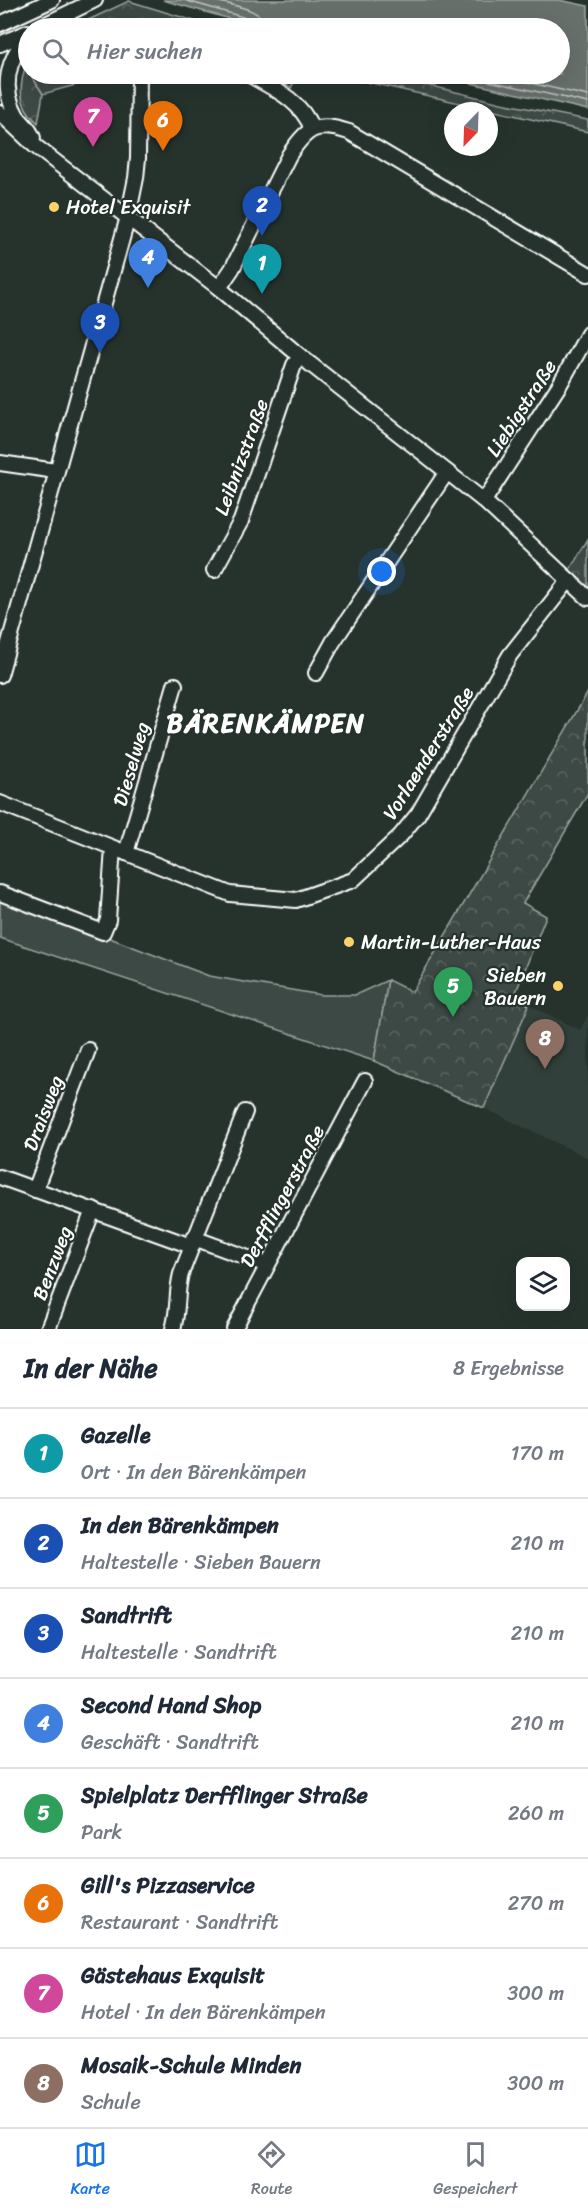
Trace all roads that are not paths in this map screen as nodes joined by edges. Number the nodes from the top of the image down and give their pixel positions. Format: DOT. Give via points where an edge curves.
graph roads {
  1 [pos="52,0"];
  2 [pos="95,0"];
  3 [pos="58,18"];
  4 [pos="0,24"];
  5 [pos="18,38"];
  6 [pos="0,44"];
  7 [pos="18,49"];
  8 [pos="139,84"];
  9 [pos="265,84"];
  10 [pos="0,112"];
  11 [pos="0,123"];
  12 [pos="312,129"];
  13 [pos="35,146"];
  14 [pos="128,217"];
  15 [pos="588,274"];
  16 [pos="219,288"];
  17 [pos="588,334"];
  18 [pos="300,356"];
  19 [pos="0,464"];
  20 [pos="56,471"];
  21 [pos="447,472"];
  22 [pos="484,501"];
  23 [pos="214,570"];
  24 [pos="569,580"];
  25 [pos="588,597"];
  26 [pos="316,673"];
  27 [pos="0,675"];
  28 [pos="175,685"];
  29 [pos="0,803"];
  30 [pos="119,850"];
  31 [pos="0,893"];
  32 [pos="88,1050"];
  33 [pos="365,1081"];
  34 [pos="245,1112"];
  35 [pos="0,1177"];
  36 [pos="34,1190"];
  37 [pos="93,1210"];
  38 [pos="192,1242"];
  39 [pos="267,1265"];
  40 [pos="48,1329"];
  41 [pos="173,1329"];
  42 [pos="234,1329"];
  1 -- 4 [label="street"];
  2 -- 3 [label="street"];
  5 -- 6 [label="street"];
  7 -- 13 [label="street" via="6,82 11,106 31,130"];
  8 -- 14 [label="street" via="138,159"];
  9 -- 12 [label="street" via="301,109"];
  10 -- 13 [label="street"];
  11 -- 13 [label="street"];
  12 -- 15 [label="street" via="325,127 349,132"];
  12 -- 16 [label="street" via="289,155"];
  13 -- 14 [label="street"];
  14 -- 16 [label="street"];
  14 -- 20 [label="street"];
  16 -- 18 [label="street"];
  17 -- 22 [label="street, Liebigstraße"];
  18 -- 21 [label="street"];
  18 -- 23 [label="street, Leibnizstraße" via="241,521"];
  19 -- 20 [label="street"];
  20 -- 27 [label="street"];
  21 -- 22 [label="street"];
  21 -- 26 [label="street"];
  22 -- 24 [label="street"];
  24 -- 25 [label="street"];
  24 -- 30 [label="street, Vorlaenderstraße" via="510,655 418,814 402,835 353,880 297,900 230,894"];
  28 -- 30 [label="street, Dieselweg"];
  29 -- 30 [label="street, Vorlaenderstraße"];
  30 -- 31 [label="street" via="103,932"];
  32 -- 36 [label="street, Draisweg"];
  33 -- 39 [label="street, Derfflingerstraße"];
  34 -- 38 [label="street"];
  35 -- 36 [label="street"];
  36 -- 37 [label="street"];
  37 -- 38 [label="street"];
  37 -- 40 [label="street, Benzweg"];
  38 -- 39 [label="street"];
  38 -- 41 [label="street" via="178,1283 178,1314"];
  39 -- 42 [label="street, Derfflingerstraße"];
}
